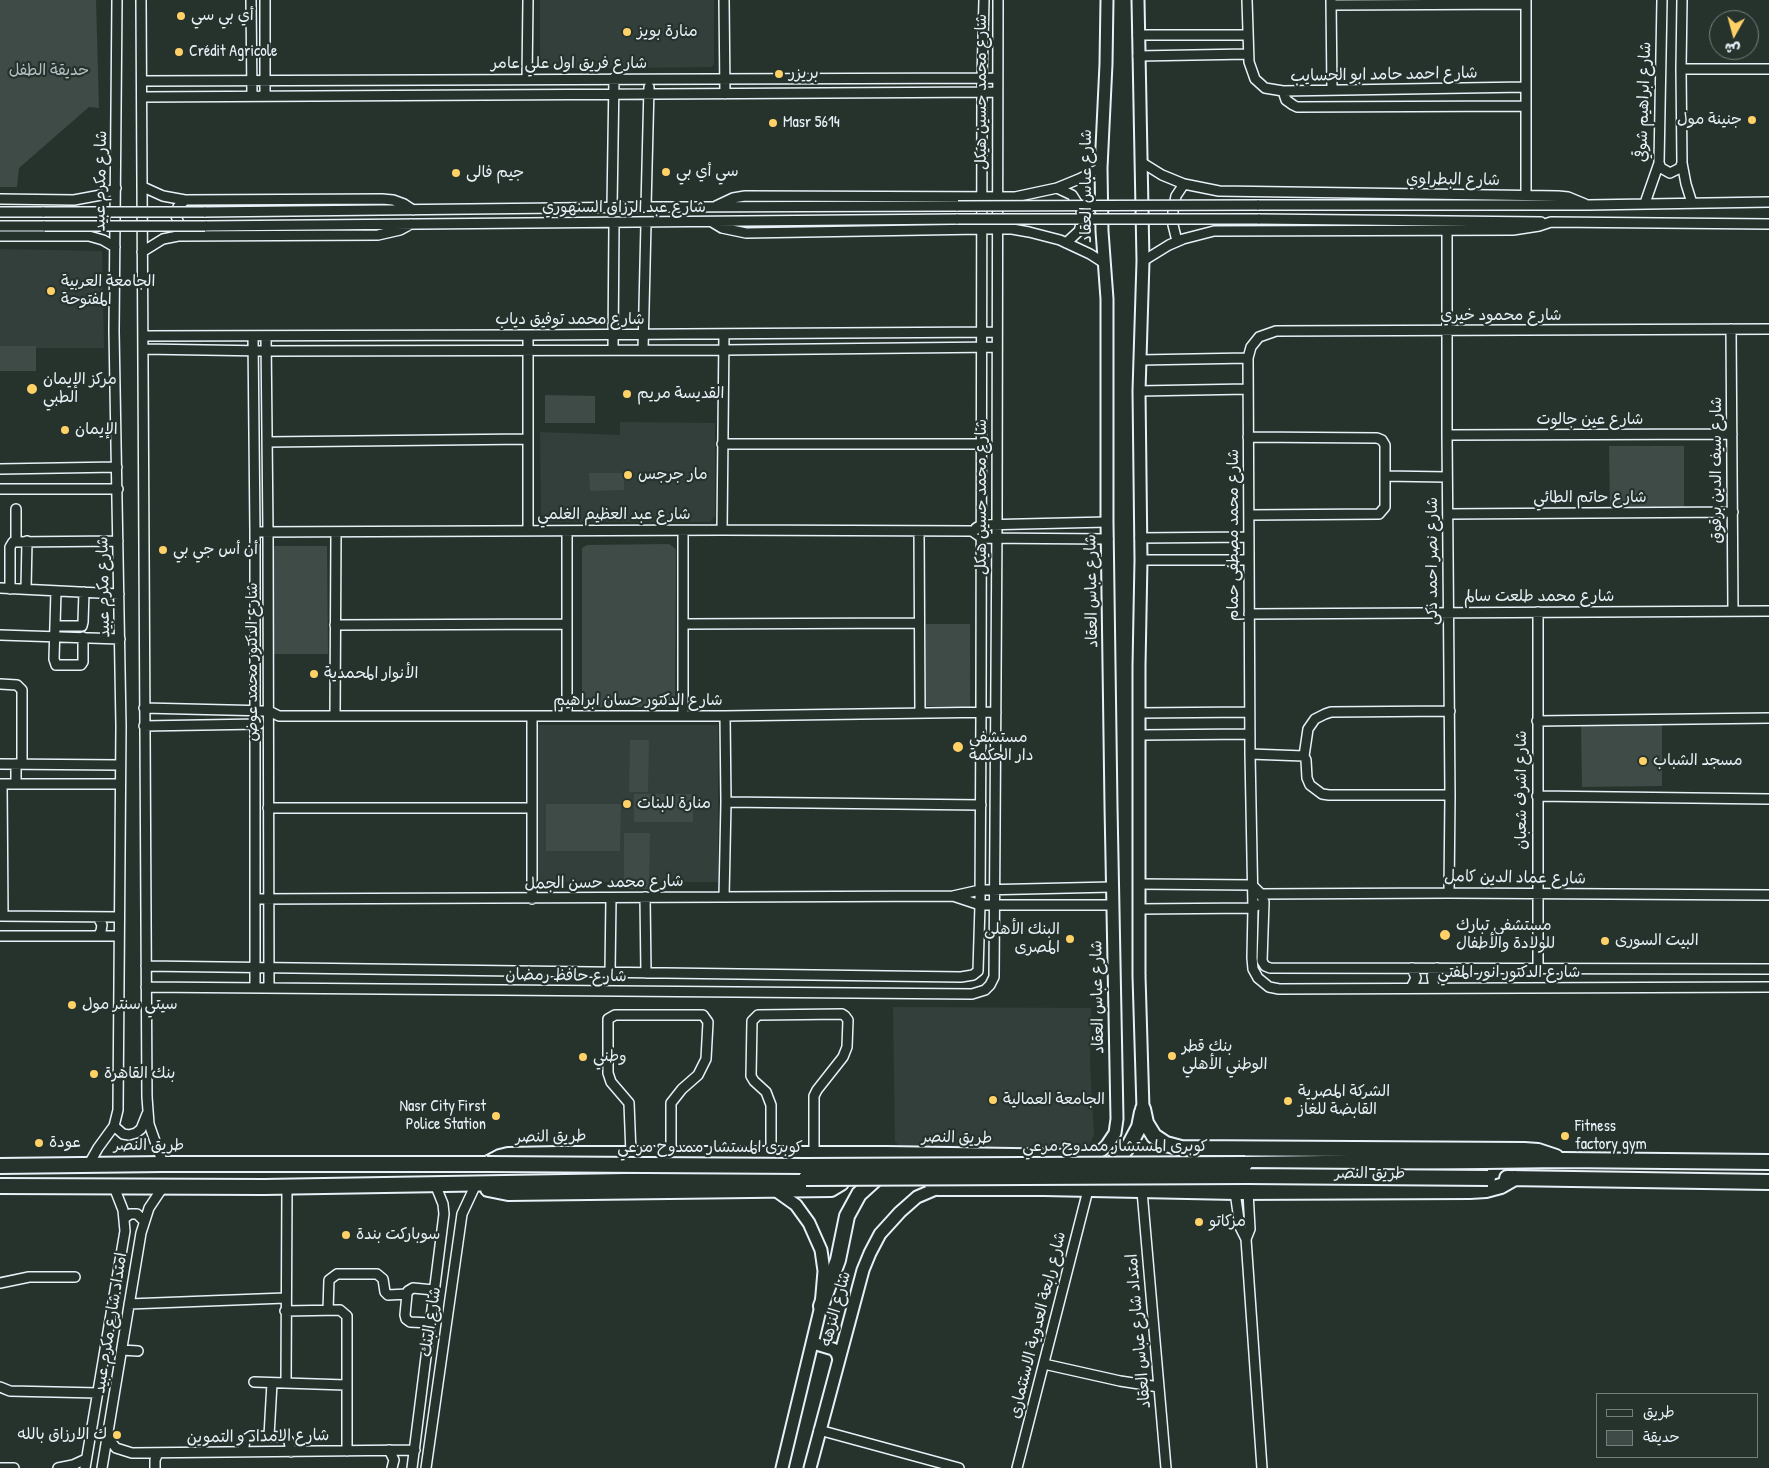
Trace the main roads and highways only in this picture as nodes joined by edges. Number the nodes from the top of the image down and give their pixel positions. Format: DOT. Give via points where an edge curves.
graph roads {
  1 [pos="1107,0"];
  2 [pos="1138,0"];
  3 [pos="1143,1109"];
  4 [pos="1181,1148"];
  5 [pos="835,1154"];
  6 [pos="939,1155"];
  7 [pos="1075,1157"];
  8 [pos="1563,1160"];
  9 [pos="1769,1162"];
  10 [pos="488,1164"];
  11 [pos="0,1166"];
  12 [pos="1515,1178"];
  13 [pos="1769,1182"];
  14 [pos="477,1184"];
  15 [pos="0,1186"];
  16 [pos="938,1188"];
  17 [pos="1044,1188"];
  18 [pos="775,1190"];
  19 [pos="1192,1192"];
  20 [pos="821,1306"];
  21 [pos="813,1343"];
  22 [pos="839,1360"];
  23 [pos="782,1468"];
  24 [pos="810,1468"];
  1 -- 7 [label="main road, شارع عباس العقاد" via="1100,168 1107,299 1107,522 1117,1126 1112,1139 1102,1150 1089,1156"];
  2 -- 3 [label="main road" via="1143,261 1139,391 1139,976"];
  3 -- 4 [label="highway, طريق النصر" via="1146,1123 1154,1136"];
  3 -- 17 [label="highway" via="1139,1127 1130,1144 1110,1165 1102,1171"];
  4 -- 8 [label="highway, طريق النصر" via="1524,1150 1551,1154"];
  4 -- 19 [label="highway" via="1173,1158 1172,1170 1176,1182"];
  5 -- 6 [label="highway, طريق النصر"];
  5 -- 10 [label="highway, طريق النصر" via="508,1155"];
  5 -- 18 [label="highway" via="843,1162 846,1173 841,1183 831,1189"];
  6 -- 7 [label="highway, طريق النصر"];
  6 -- 16 [label="highway" via="928,1165 927,1174"];
  6 -- 20 [label="highway" via="917,1157 893,1166 872,1180 859,1194 847,1216 838,1260"];
  8 -- 9 [label="highway, طريق النصر"];
  8 -- 10 [label="highway, كوبرى المستشار ممدوح مرعي, bridge" via="1084,1165"];
  10 -- 11 [label="highway, طريق النصر"];
  12 -- 13 [label="highway, طريق النصر"];
  12 -- 14 [label="highway, كوبرى المستشار ممدوح مرعي, bridge" via="855,1177"];
  12 -- 19 [label="highway, طريق النصر" via="1501,1186 1470,1191"];
  14 -- 15 [label="highway"];
  14 -- 18 [label="highway" via="508,1193"];
  16 -- 17 [label="highway, طريق النصر"];
  16 -- 22 [label="main road, شارع النزهه" via="912,1201 889,1222 876,1240 863,1270"];
  17 -- 19 [label="highway, طريق النصر"];
  18 -- 20 [label="main road, شارع النزهه" via="796,1205 816,1236 823,1257"];
  20 -- 21 [label="main road, شارع النزهه"];
  21 -- 22 [label="main road" via="833,1349"];
  21 -- 23 [label="main road, شارع النزهه"];
  22 -- 24 [label="main road, شارع النزهه"];
}
